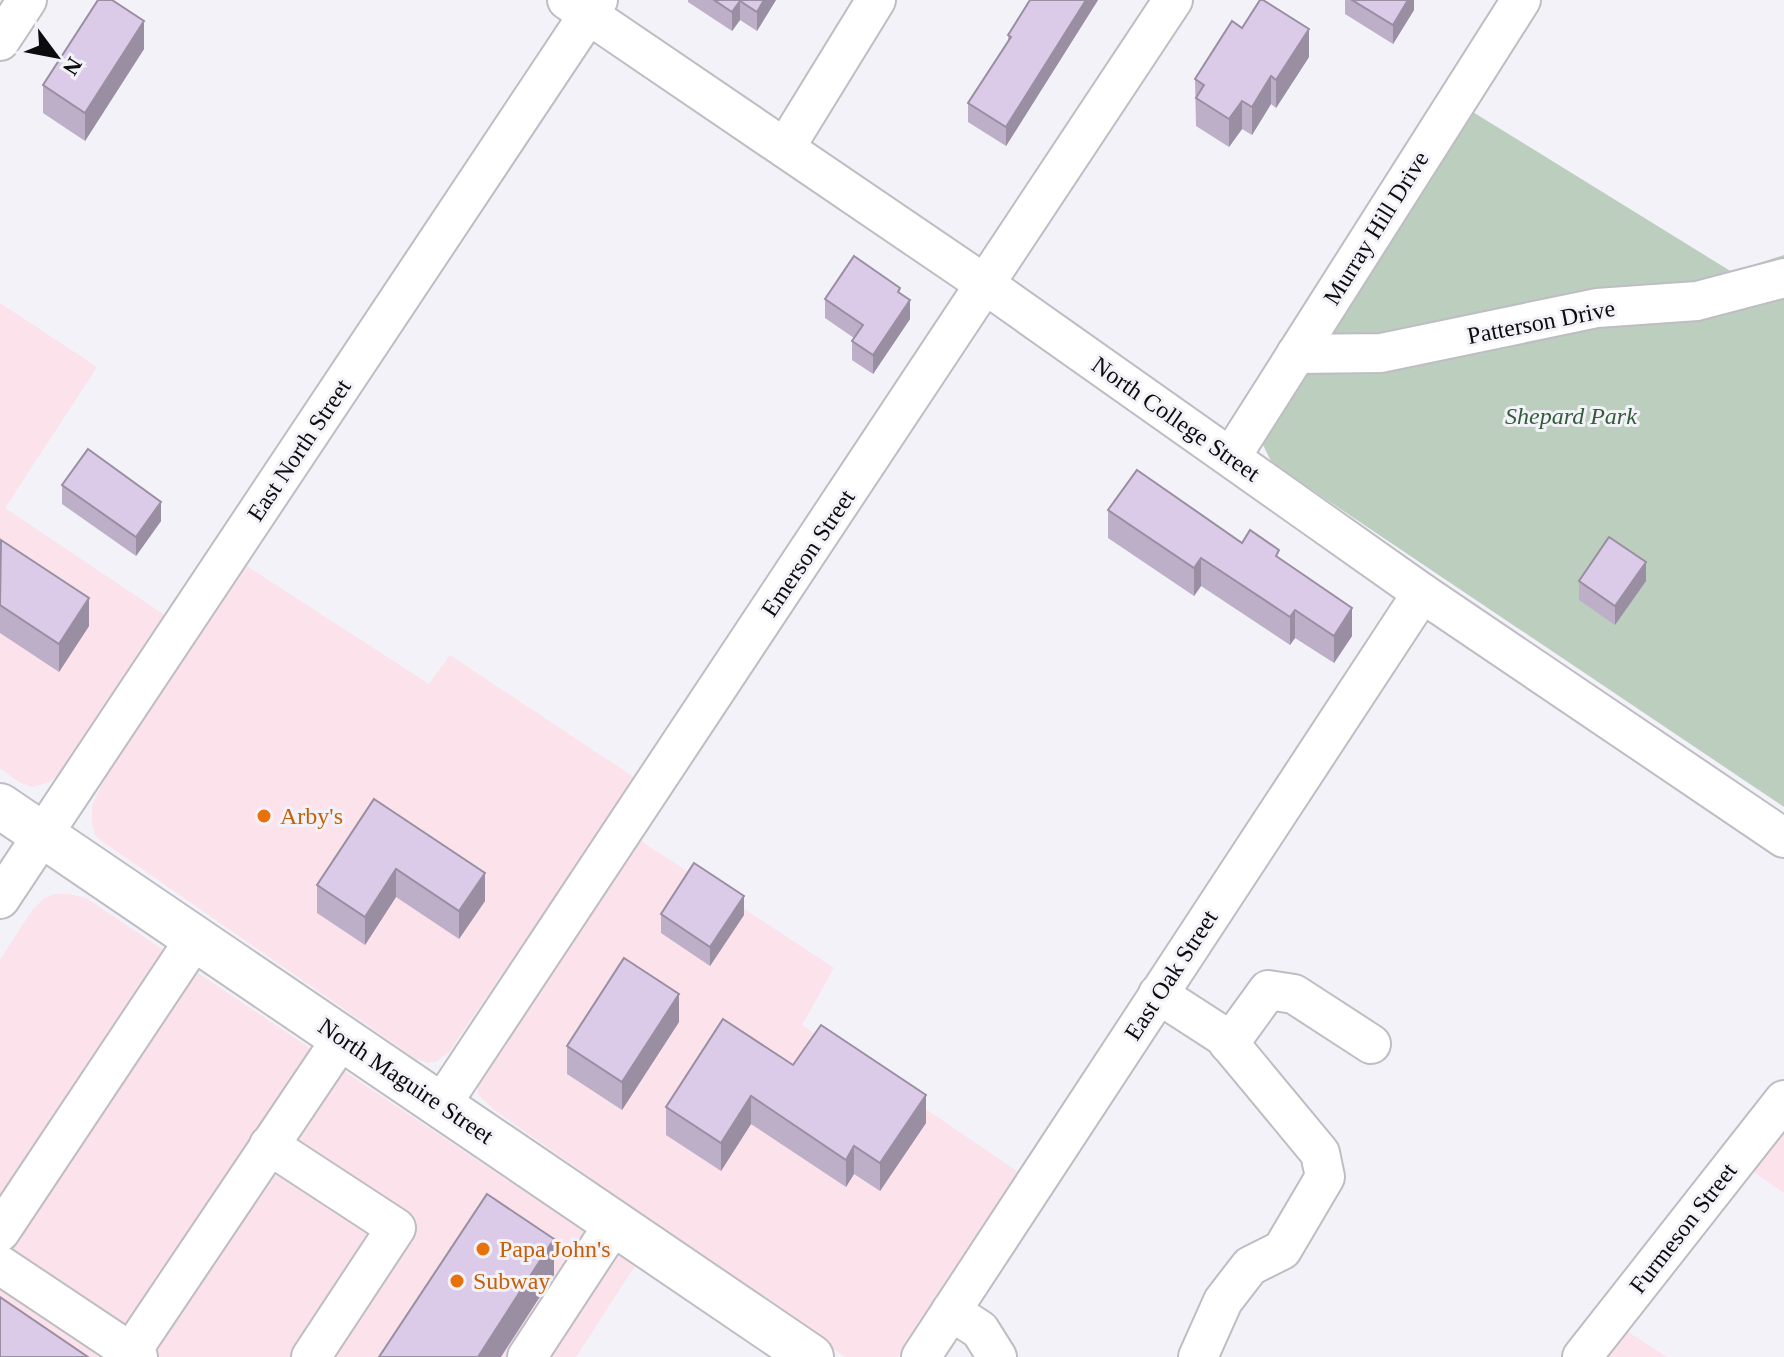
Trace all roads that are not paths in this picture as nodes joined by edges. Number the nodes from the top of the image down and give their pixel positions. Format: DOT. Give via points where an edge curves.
graph roads {
  1 [pos="27,0"];
  2 [pos="876,0"];
  3 [pos="1173,0"];
  4 [pos="1521,0"];
  5 [pos="585,5"];
  6 [pos="0,41"];
  7 [pos="785,148"];
  8 [pos="1784,278"];
  9 [pos="986,285"];
  10 [pos="1296,354"];
  11 [pos="1231,457"];
  12 [pos="1422,593"];
  13 [pos="0,806"];
  14 [pos="42,836"];
  15 [pos="1784,838"];
  16 [pos="0,899"];
  17 [pos="195,939"];
  18 [pos="1158,994"];
  19 [pos="342,1038"];
  20 [pos="1229,1044"];
  21 [pos="1371,1044"];
  22 [pos="1784,1100"];
  23 [pos="441,1105"];
  24 [pos="269,1145"];
  25 [pos="614,1224"];
  26 [pos="0,1232"];
  27 [pos="0,1265"];
  28 [pos="951,1311"];
  29 [pos="134,1354"];
  30 [pos="311,1357"];
  31 [pos="527,1357"];
  32 [pos="811,1357"];
  33 [pos="921,1357"];
  34 [pos="997,1357"];
  35 [pos="1198,1357"];
  36 [pos="1582,1357"];
  1 -- 6 [label="street"];
  2 -- 7 [label="street"];
  3 -- 9 [label="street, Emerson Street"];
  4 -- 10 [label="street, Murray Hill Drive"];
  5 -- 7 [label="street, North College Street"];
  5 -- 14 [label="street, East North Street"];
  7 -- 9 [label="street, North College Street"];
  8 -- 10 [label="street, Patterson Drive" via="1697,301 1597,308 1381,353"];
  9 -- 11 [label="street, North College Street"];
  9 -- 23 [label="street, Emerson Street"];
  10 -- 11 [label="street, Murray Hill Drive"];
  11 -- 12 [label="street, North College Street"];
  12 -- 15 [label="street, North College Street"];
  12 -- 18 [label="street, East Oak Street"];
  13 -- 14 [label="main road, North Maguire Street"];
  14 -- 16 [label="street, East North Street"];
  14 -- 17 [label="main road, North Maguire Street"];
  17 -- 19 [label="main road, North Maguire Street"];
  17 -- 26 [label="street"];
  18 -- 20 [label="street"];
  18 -- 28 [label="street, East Oak Street"];
  19 -- 23 [label="main road, North Maguire Street"];
  19 -- 24 [label="street"];
  20 -- 21 [label="street" via="1268,990 1294,994"];
  20 -- 35 [label="street" via="1320,1153 1325,1177 1282,1250 1250,1266 1223,1301"];
  22 -- 36 [label="street, Furmeson Street"];
  23 -- 25 [label="main road, North Maguire Street"];
  24 -- 29 [label="street"];
  24 -- 30 [label="street" via="396,1228"];
  25 -- 31 [label="street"];
  25 -- 32 [label="main road, North Maguire Street"];
  27 -- 29 [label="street"];
  28 -- 33 [label="street, East Oak Street"];
  28 -- 34 [label="street" via="980,1330"];
}
